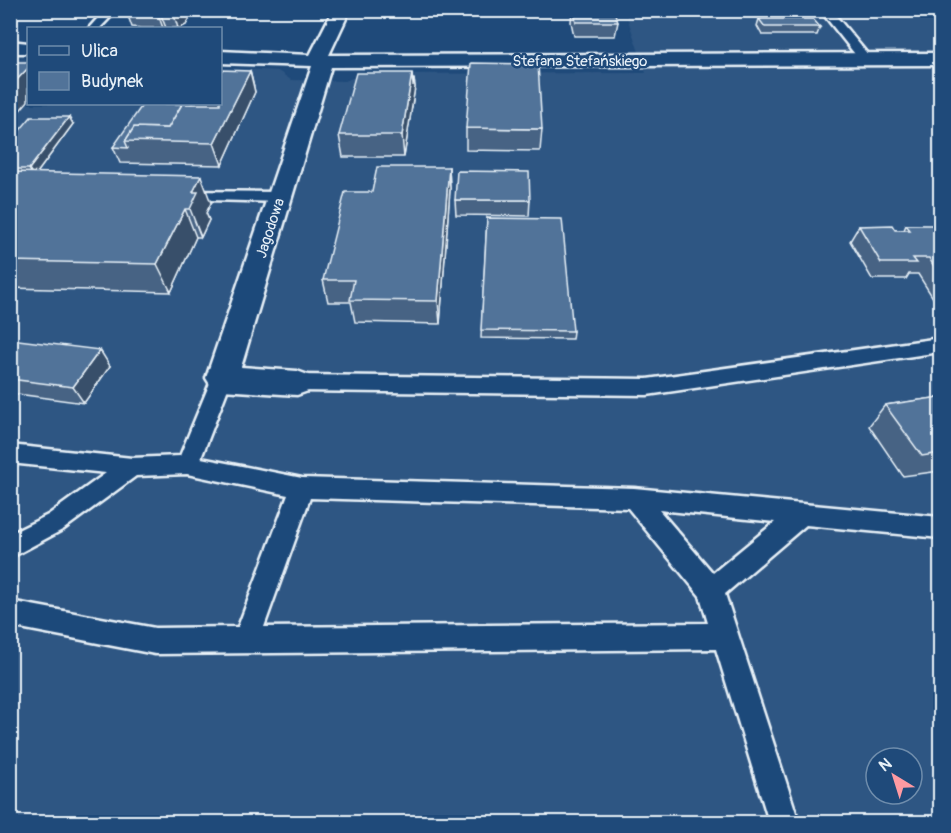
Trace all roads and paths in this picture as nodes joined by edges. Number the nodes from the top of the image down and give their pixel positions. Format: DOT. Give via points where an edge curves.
graph roads {
  1 [pos="112,10"];
  2 [pos="342,10"];
  3 [pos="825,10"];
  4 [pos="95,27"];
  5 [pos="10,47"];
  6 [pos="27,48"];
  7 [pos="222,57"];
  8 [pos="940,59"];
  9 [pos="866,60"];
  10 [pos="320,61"];
  11 [pos="162,196"];
  12 [pos="280,197"];
  13 [pos="940,345"];
  14 [pos="222,378"];
  15 [pos="297,383"];
  16 [pos="10,454"];
  17 [pos="187,465"];
  18 [pos="132,467"];
  19 [pos="302,488"];
  20 [pos="634,498"];
  21 [pos="801,515"];
  22 [pos="940,528"];
  23 [pos="10,547"];
  24 [pos="711,590"];
  25 [pos="10,613"];
  26 [pos="725,636"];
  27 [pos="246,640"];
  28 [pos="784,822"];
  1 -- 4 [label="lane"];
  2 -- 10 [label="street, Jagodowa" via="321,51"];
  3 -- 9 [label="lane"];
  5 -- 6 [label="street"];
  7 -- 10 [label="street, Stefana Stefańskiego"];
  8 -- 9 [label="street, Stefana Stefańskiego"];
  9 -- 10 [label="street, Stefana Stefańskiego"];
  10 -- 12 [label="street, Jagodowa" via="322,66"];
  11 -- 12 [label="lane"];
  12 -- 14 [label="street, Jagodowa"];
  13 -- 15 [label="lane" via="647,387"];
  14 -- 15 [label="street"];
  14 -- 17 [label="lane"];
  16 -- 18 [label="lane"];
  17 -- 18 [label="lane"];
  17 -- 19 [label="lane"];
  18 -- 23 [label="lane" via="56,522"];
  19 -- 20 [label="lane"];
  19 -- 27 [label="lane"];
  20 -- 21 [label="lane"];
  20 -- 24 [label="lane"];
  21 -- 22 [label="lane"];
  21 -- 24 [label="lane"];
  24 -- 26 [label="lane"];
  25 -- 27 [label="lane" via="155,641"];
  26 -- 27 [label="lane"];
  26 -- 28 [label="lane"];
}
